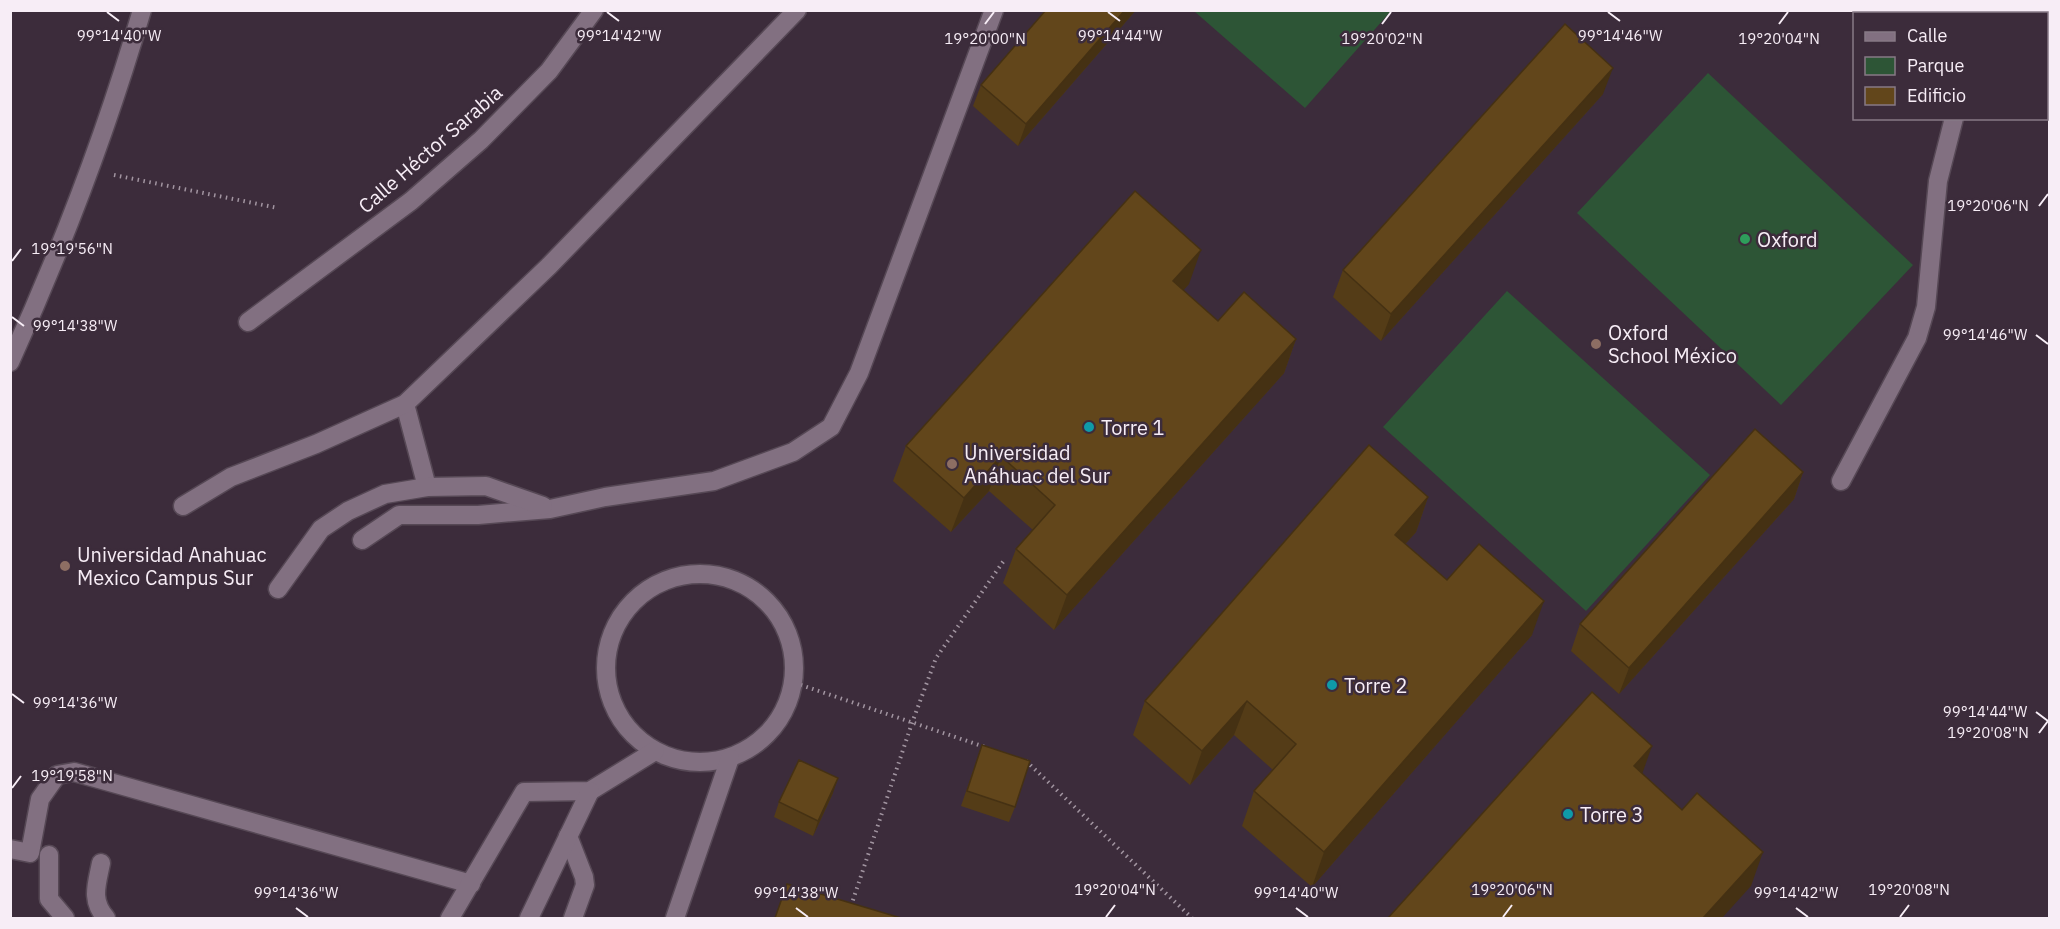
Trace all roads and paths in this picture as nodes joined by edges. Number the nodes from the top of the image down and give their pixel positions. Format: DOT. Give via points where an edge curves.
graph roads {
  1 [pos="142,10"];
  2 [pos="594,10"];
  3 [pos="797,10"];
  4 [pos="994,10"];
  5 [pos="1953,120"];
  6 [pos="89,170"];
  7 [pos="278,208"];
  8 [pos="248,322"];
  9 [pos="10,362"];
  10 [pos="405,404"];
  11 [pos="1841,481"];
  12 [pos="486,486"];
  13 [pos="427,487"];
  14 [pos="183,506"];
  15 [pos="550,509"];
  16 [pos="478,515"];
  17 [pos="362,540"];
  18 [pos="1005,559"];
  19 [pos="278,589"];
  20 [pos="795,683"];
  21 [pos="912,723"];
  22 [pos="996,750"];
  23 [pos="655,751"];
  24 [pos="1016,757"];
  25 [pos="730,758"];
  26 [pos="590,791"];
  27 [pos="568,836"];
  28 [pos="10,849"];
  29 [pos="49,855"];
  30 [pos="101,862"];
  31 [pos="471,884"];
  32 [pos="850,910"];
  33 [pos="65,918"];
  34 [pos="106,918"];
  35 [pos="450,918"];
  36 [pos="529,918"];
  37 [pos="573,918"];
  38 [pos="675,918"];
  39 [pos="1192,918"];
  1 -- 6 [label="street"];
  2 -- 8 [label="street, Calle Héctor Sarabia" via="549,71 481,140 411,201"];
  3 -- 10 [label="street" via="549,266"];
  4 -- 15 [label="street" via="859,373 831,427 793,452 714,480"];
  5 -- 11 [label="street" via="1938,181 1926,307 1917,338"];
  6 -- 7 [label="path"];
  6 -- 9 [label="street"];
  10 -- 13 [label="street"];
  10 -- 14 [label="street" via="231,477"];
  12 -- 13 [label="street"];
  12 -- 15 [label="street"];
  12 -- 16 [label="street"];
  13 -- 19 [label="street" via="385,494 321,529"];
  15 -- 16 [label="street"];
  16 -- 17 [label="street" via="399,515"];
  18 -- 21 [label="path" via="936,658"];
  20 -- 21 [label="path"];
  20 -- 23 [label="street" via="790,632 759,591 712,572 661,581 632,601 613,631 605,666 611,700 628,730"];
  20 -- 25 [label="street" via="773,730"];
  21 -- 22 [label="path"];
  21 -- 32 [label="path"];
  23 -- 25 [label="street" via="691,762"];
  23 -- 26 [label="street"];
  24 -- 39 [label="path" via="1027,761"];
  25 -- 38 [label="street"];
  26 -- 27 [label="street"];
  26 -- 31 [label="street" via="524,792"];
  27 -- 36 [label="street"];
  27 -- 37 [label="street" via="585,885"];
  28 -- 31 [label="street" via="30,853 40,799 57,775 74,772"];
  29 -- 33 [label="street" via="49,898"];
  30 -- 34 [label="street" via="95,897"];
  31 -- 35 [label="street"];
}
